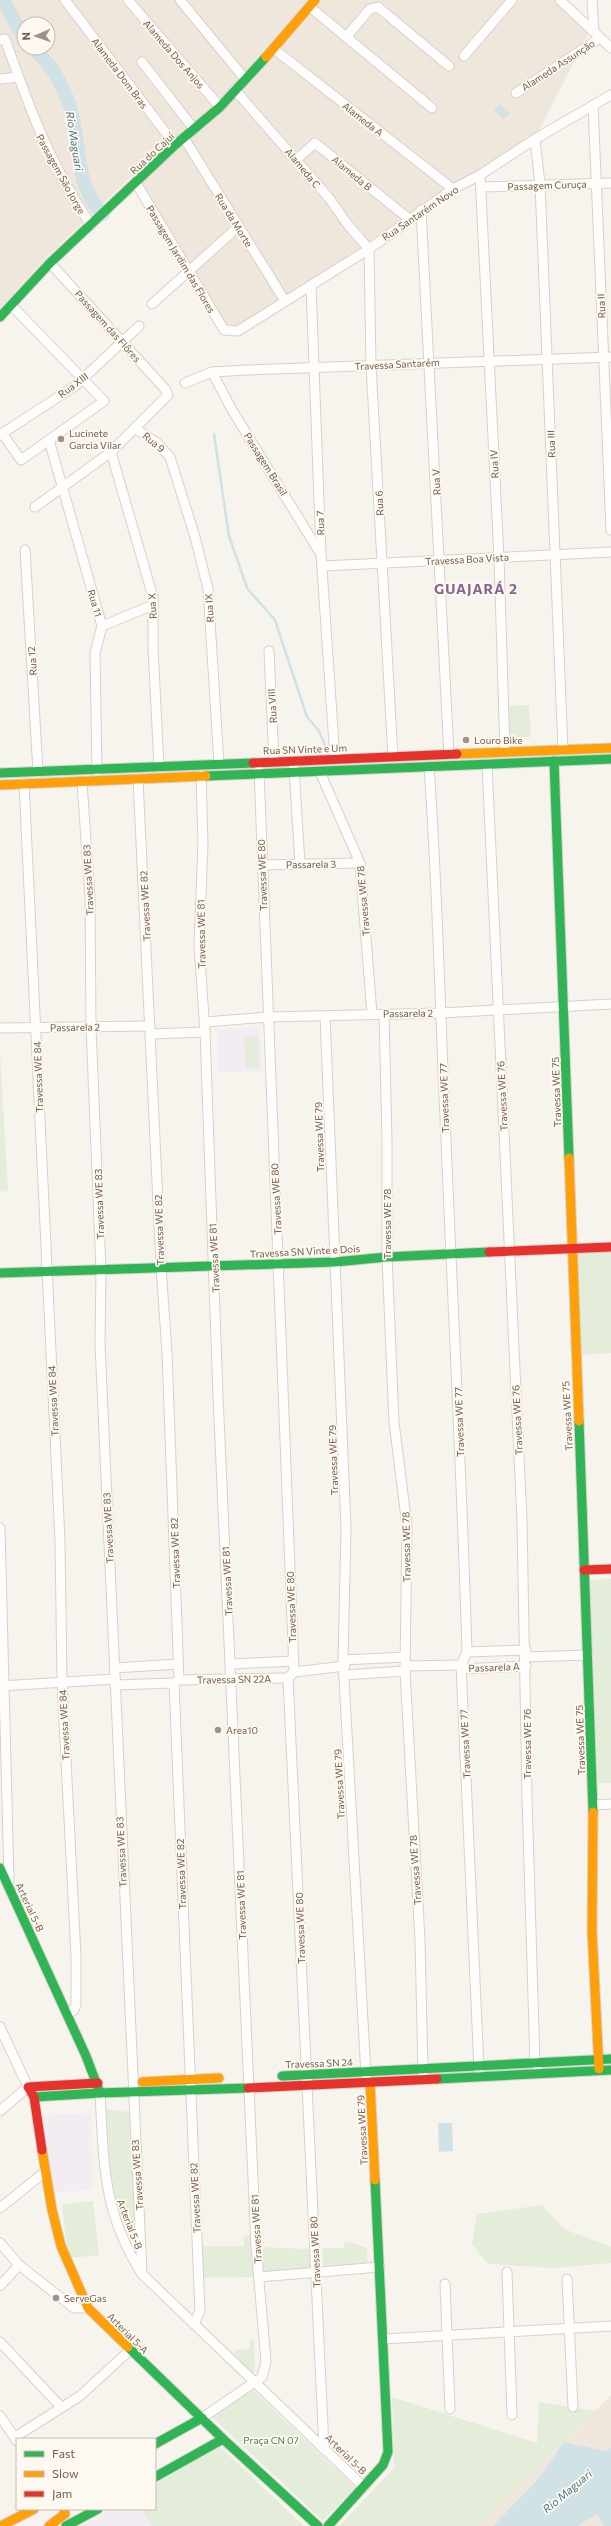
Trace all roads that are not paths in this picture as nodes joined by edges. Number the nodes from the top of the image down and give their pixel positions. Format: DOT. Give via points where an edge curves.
graph roads {
  1 [pos="65,0"];
  2 [pos="128,0"];
  3 [pos="180,0"];
  4 [pos="512,0"];
  5 [pos="560,0"];
  6 [pos="592,0"];
  7 [pos="312,3"];
  8 [pos="597,35"];
  9 [pos="346,37"];
  10 [pos="0,40"];
  11 [pos="611,48"];
  12 [pos="274,49"];
  13 [pos="464,56"];
  14 [pos="142,62"];
  15 [pos="448,66"];
  16 [pos="18,77"];
  17 [pos="0,78"];
  18 [pos="245,79"];
  19 [pos="235,90"];
  20 [pos="516,92"];
  21 [pos="611,95"];
  22 [pos="593,105"];
  23 [pos="220,107"];
  24 [pos="432,108"];
  25 [pos="194,129"];
  26 [pos="184,138"];
  27 [pos="535,139"];
  28 [pos="175,146"];
  29 [pos="296,160"];
  30 [pos="480,175"];
  31 [pos="611,182"];
  32 [pos="136,183"];
  33 [pos="596,183"];
  34 [pos="540,184"];
  35 [pos="482,188"];
  36 [pos="453,189"];
  37 [pos="421,210"];
  38 [pos="408,219"];
  39 [pos="91,225"];
  40 [pos="238,227"];
  41 [pos="369,249"];
  42 [pos="50,263"];
  43 [pos="187,270"];
  44 [pos="311,286"];
  45 [pos="285,301"];
  46 [pos="152,304"];
  47 [pos="12,306"];
  48 [pos="0,317"];
  49 [pos="139,326"];
  50 [pos="230,330"];
  51 [pos="121,341"];
  52 [pos="607,357"];
  53 [pos="547,359"];
  54 [pos="489,360"];
  55 [pos="429,363"];
  56 [pos="371,366"];
  57 [pos="315,368"];
  58 [pos="212,372"];
  59 [pos="84,378"];
  60 [pos="184,383"];
  61 [pos="136,429"];
  62 [pos="1,434"];
  63 [pos="49,440"];
  64 [pos="111,452"];
  65 [pos="170,457"];
  66 [pos="62,490"];
  67 [pos="35,507"];
  68 [pos="611,530"];
  69 [pos="25,550"];
  70 [pos="611,552"];
  71 [pos="321,554"];
  72 [pos="555,555"];
  73 [pos="499,558"];
  74 [pos="441,561"];
  75 [pos="382,563"];
  76 [pos="323,566"];
  77 [pos="152,605"];
  78 [pos="102,626"];
  79 [pos="269,651"];
  80 [pos="611,748"];
  81 [pos="563,750"];
  82 [pos="505,752"];
  83 [pos="449,755"];
  84 [pos="393,757"];
  85 [pos="335,759"];
  86 [pos="611,759"];
  87 [pos="293,760"];
  88 [pos="274,761"];
  89 [pos="554,761"];
  90 [pos="259,762"];
  91 [pos="219,764"];
  92 [pos="231,764"];
  93 [pos="487,764"];
  94 [pos="159,767"];
  95 [pos="429,767"];
  96 [pos="97,771"];
  97 [pos="38,772"];
  98 [pos="320,772"];
  99 [pos="0,773"];
  100 [pos="294,773"];
  101 [pos="259,774"];
  102 [pos="201,775"];
  103 [pos="231,775"];
  104 [pos="138,778"];
  105 [pos="82,782"];
  106 [pos="24,783"];
  107 [pos="0,785"];
  108 [pos="360,863"];
  109 [pos="300,864"];
  110 [pos="262,865"];
  111 [pos="611,1004"];
  112 [pos="564,1006"];
  113 [pos="498,1010"];
  114 [pos="441,1013"];
  115 [pos="372,1014"];
  116 [pos="384,1014"];
  117 [pos="325,1016"];
  118 [pos="268,1017"];
  119 [pos="91,1027"];
  120 [pos="205,1027"];
  121 [pos="0,1028"];
  122 [pos="36,1028"];
  123 [pos="150,1030"];
  124 [pos="611,1247"];
  125 [pos="573,1248"];
  126 [pos="509,1251"];
  127 [pos="451,1254"];
  128 [pos="387,1257"];
  129 [pos="335,1262"];
  130 [pos="279,1264"];
  131 [pos="214,1266"];
  132 [pos="161,1268"];
  133 [pos="101,1270"];
  134 [pos="47,1271"];
  135 [pos="0,1273"];
  136 [pos="0,1528"];
  137 [pos="611,1569"];
  138 [pos="584,1570"];
  139 [pos="467,1652"];
  140 [pos="588,1655"];
  141 [pos="526,1658"];
  142 [pos="294,1661"];
  143 [pos="178,1664"];
  144 [pos="230,1664"];
  145 [pos="405,1664"];
  146 [pos="344,1667"];
  147 [pos="461,1667"];
  148 [pos="114,1668"];
  149 [pos="291,1675"];
  150 [pos="231,1680"];
  151 [pos="176,1681"];
  152 [pos="62,1682"];
  153 [pos="115,1682"];
  154 [pos="3,1686"];
  155 [pos="611,1804"];
  156 [pos="593,1805"];
  157 [pos="0,1868"];
  158 [pos="9,1888"];
  159 [pos="67,2014"];
  160 [pos="0,2028"];
  161 [pos="611,2058"];
  162 [pos="598,2059"];
  163 [pos="535,2064"];
  164 [pos="479,2066"];
  165 [pos="423,2070"];
  166 [pos="599,2070"];
  167 [pos="611,2070"];
  168 [pos="364,2073"];
  169 [pos="544,2073"];
  170 [pos="306,2075"];
  171 [pos="270,2076"];
  172 [pos="480,2076"];
  173 [pos="227,2078"];
  174 [pos="190,2079"];
  175 [pos="249,2079"];
  176 [pos="424,2080"];
  177 [pos="370,2083"];
  178 [pos="307,2085"];
  179 [pos="132,2087"];
  180 [pos="28,2088"];
  181 [pos="99,2088"];
  182 [pos="190,2089"];
  183 [pos="34,2097"];
  184 [pos="0,2111"];
  185 [pos="46,2171"];
  186 [pos="0,2208"];
  187 [pos="0,2244"];
  188 [pos="19,2265"];
  189 [pos="380,2267"];
  190 [pos="316,2272"];
  191 [pos="507,2272"];
  192 [pos="142,2274"];
  193 [pos="259,2277"];
  194 [pos="567,2279"];
  195 [pos="446,2284"];
  196 [pos="0,2286"];
  197 [pos="88,2308"];
  198 [pos="194,2324"];
  199 [pos="611,2326"];
  200 [pos="570,2328"];
  201 [pos="509,2331"];
  202 [pos="447,2335"];
  203 [pos="383,2339"];
  204 [pos="0,2342"];
  205 [pos="130,2350"];
  206 [pos="255,2382"];
  207 [pos="61,2407"];
  208 [pos="573,2407"];
  209 [pos="450,2410"];
  210 [pos="512,2415"];
  211 [pos="0,2416"];
  212 [pos="202,2418"];
  213 [pos="17,2438"];
  214 [pos="16,2439"];
  215 [pos="223,2440"];
  216 [pos="156,2443"];
  217 [pos="324,2449"];
  218 [pos="156,2476"];
  219 [pos="364,2487"];
  220 [pos="32,2510"];
  221 [pos="64,2510"];
  222 [pos="96,2510"];
  223 [pos="1,2526"];
  224 [pos="49,2526"];
  225 [pos="66,2526"];
  226 [pos="318,2526"];
  227 [pos="328,2526"];
  1 -- 28 [label="street, Alameda Dom Bras"];
  2 -- 23 [label="street, Alameda Dos Anjos"];
  3 -- 18 [label="street"];
  4 -- 13 [label="street"];
  5 -- 8 [label="street"];
  6 -- 8 [label="street"];
  7 -- 9 [label="street"];
  7 -- 12 [label="main road, Rua do Cajuí"];
  8 -- 11 [label="street"];
  8 -- 20 [label="street, Alameda Assunção"];
  9 -- 15 [label="street" via="370,9 378,6"];
  9 -- 24 [label="street"];
  10 -- 16 [label="street, Passagem São Jorge" via="5,39"];
  12 -- 18 [label="main road, Rua do Cajuí"];
  12 -- 36 [label="street, Alameda A"];
  14 -- 25 [label="street"];
  16 -- 17 [label="street"];
  16 -- 39 [label="street, Passagem São Jorge" via="51,160"];
  18 -- 19 [label="main road, Rua do Cajuí"];
  19 -- 23 [label="main road, Rua do Cajuí"];
  19 -- 29 [label="street, Alameda C"];
  21 -- 22 [label="street, Rua Santarém Novo"];
  22 -- 27 [label="street, Rua Santarém Novo"];
  22 -- 33 [label="street, Rua II"];
  23 -- 25 [label="main road, Rua do Cajuí"];
  25 -- 26 [label="main road, Rua do Cajuí"];
  26 -- 28 [label="main road, Rua do Cajuí"];
  26 -- 40 [label="street, Rua da Morte"];
  27 -- 30 [label="street, Rua Santarém Novo"];
  27 -- 34 [label="street, Rua III"];
  28 -- 32 [label="main road, Rua do Cajuí"];
  29 -- 38 [label="street, Alameda B" via="315,143"];
  29 -- 41 [label="street, Alameda C"];
  30 -- 35 [label="street, Rua IV"];
  30 -- 36 [label="street, Rua Santarém Novo"];
  31 -- 33 [label="street, Passagem Curuça"];
  32 -- 39 [label="main road, Rua do Cajuí"];
  32 -- 43 [label="street, Passagem Jardim das Flores"];
  33 -- 34 [label="street, Passagem Curuça"];
  33 -- 52 [label="street, Rua II"];
  34 -- 35 [label="street, Passagem Curuça"];
  34 -- 53 [label="street, Rua III"];
  35 -- 54 [label="street, Rua IV"];
  36 -- 37 [label="street, Rua Santarém Novo"];
  37 -- 38 [label="street, Rua Santarém Novo"];
  37 -- 55 [label="street, Rua V"];
  38 -- 41 [label="street, Rua Santarém Novo"];
  39 -- 42 [label="main road, Rua do Cajuí"];
  40 -- 43 [label="street"];
  40 -- 45 [label="street, Rua da Morte"];
  41 -- 44 [label="street, Rua Santarém Novo"];
  41 -- 56 [label="street, Rua 6"];
  42 -- 47 [label="main road, Rua do Cajuí"];
  42 -- 51 [label="street, Passagem das Flôres"];
  43 -- 46 [label="street"];
  43 -- 50 [label="street, Passagem Jardim das Flores" via="224,330"];
  44 -- 45 [label="street, Rua Santarém Novo"];
  44 -- 57 [label="street, Rua 7"];
  45 -- 50 [label="street, Rua Santarém Novo" via="242,330"];
  47 -- 48 [label="main road, Rua do Cajuí"];
  47 -- 59 [label="street"];
  49 -- 51 [label="street, Rua XIII"];
  51 -- 59 [label="street, Rua XIII"];
  51 -- 61 [label="street, Passagem das Flôres" via="166,390 168,396"];
  52 -- 53 [label="street, Travessa Santarém"];
  52 -- 68 [label="street, Rua II"];
  53 -- 54 [label="street, Travessa Santarém"];
  53 -- 72 [label="street, Rua III"];
  54 -- 55 [label="street, Travessa Santarém"];
  54 -- 73 [label="street, Rua IV"];
  55 -- 56 [label="street, Travessa Santarém"];
  55 -- 74 [label="street, Rua V"];
  56 -- 57 [label="street, Travessa Santarém"];
  56 -- 75 [label="street, Rua 6"];
  57 -- 58 [label="street, Travessa Santarém"];
  57 -- 71 [label="street, Rua 7"];
  58 -- 60 [label="street, Travessa Santarém"];
  58 -- 71 [label="street, Passagem Brasil" via="232,410"];
  59 -- 62 [label="street, Rua XIII"];
  59 -- 63 [label="street" via="104,401"];
  61 -- 64 [label="street"];
  61 -- 65 [label="street, Rua 9"];
  62 -- 63 [label="street" via="21,460"];
  63 -- 66 [label="street, Rua 11"];
  64 -- 66 [label="street"];
  64 -- 77 [label="street, Rua X" via="149,581"];
  65 -- 91 [label="street, Rua IX" via="208,589"];
  66 -- 67 [label="street"];
  66 -- 78 [label="street, Rua 11"];
  69 -- 97 [label="street, Rua 12"];
  70 -- 72 [label="street, Travessa Boa Vista"];
  71 -- 76 [label="street, Rua 7"];
  72 -- 73 [label="street, Travessa Boa Vista"];
  72 -- 81 [label="street, Rua III"];
  73 -- 74 [label="street, Travessa Boa Vista"];
  73 -- 82 [label="street, Rua IV"];
  74 -- 75 [label="street, Travessa Boa Vista"];
  74 -- 83 [label="street, Rua V"];
  75 -- 76 [label="street, Travessa Boa Vista"];
  75 -- 84 [label="street, Rua 6"];
  76 -- 85 [label="street, Rua 7"];
  77 -- 78 [label="street"];
  77 -- 94 [label="street, Rua X"];
  78 -- 96 [label="street, Rua 11" via="95,653"];
  79 -- 88 [label="street, Rua VIII"];
  80 -- 81 [label="main road, Rua SN Vinte e Um"];
  81 -- 82 [label="main road, Rua SN Vinte e Um"];
  82 -- 83 [label="main road, Rua SN Vinte e Um"];
  83 -- 84 [label="main road, Rua SN Vinte e Um"];
  84 -- 85 [label="main road, Rua SN Vinte e Um"];
  85 -- 87 [label="main road, Rua SN Vinte e Um"];
  86 -- 89 [label="main road"];
  87 -- 88 [label="main road, Rua SN Vinte e Um"];
  87 -- 100 [label="street"];
  88 -- 90 [label="main road, Rua SN Vinte e Um"];
  89 -- 93 [label="main road"];
  89 -- 112 [label="main road, Travessa WE 75"];
  90 -- 92 [label="main road, Rua SN Vinte e Um"];
  90 -- 101 [label="street, Travessa WE 80"];
  91 -- 92 [label="main road, Rua SN Vinte e Um"];
  91 -- 94 [label="main road, Rua SN Vinte e Um"];
  92 -- 103 [label="main road"];
  93 -- 95 [label="main road"];
  93 -- 113 [label="street, Travessa WE 76"];
  94 -- 96 [label="main road, Rua SN Vinte e Um"];
  95 -- 98 [label="main road"];
  95 -- 114 [label="street, Travessa WE 77" via="437,884"];
  96 -- 97 [label="main road, Rua SN Vinte e Um"];
  97 -- 99 [label="main road, Rua SN Vinte e Um"];
  98 -- 100 [label="main road"];
  98 -- 108 [label="street, Travessa WE 78"];
  100 -- 101 [label="main road"];
  100 -- 109 [label="street"];
  101 -- 103 [label="main road"];
  101 -- 110 [label="street, Travessa WE 80"];
  102 -- 103 [label="main road"];
  102 -- 104 [label="main road"];
  102 -- 120 [label="street, Travessa WE 81" via="203,843 199,945"];
  104 -- 105 [label="main road"];
  104 -- 123 [label="street, Travessa WE 82"];
  105 -- 106 [label="main road"];
  105 -- 119 [label="street, Travessa WE 83" via="90,898"];
  106 -- 107 [label="main road"];
  106 -- 122 [label="street, Travessa WE 84"];
  108 -- 109 [label="street, Passarela 3"];
  108 -- 115 [label="street, Travessa WE 78"];
  109 -- 110 [label="street, Passarela 3"];
  110 -- 118 [label="street, Travessa WE 80"];
  111 -- 112 [label="street, Passarela 2"];
  112 -- 113 [label="street, Passarela 2"];
  112 -- 125 [label="main road, Travessa WE 75"];
  113 -- 114 [label="street, Passarela 2"];
  113 -- 126 [label="street, Travessa WE 76"];
  114 -- 116 [label="street, Passarela 2"];
  114 -- 127 [label="street, Travessa WE 77"];
  115 -- 116 [label="street, Passarela 2"];
  115 -- 117 [label="street, Passarela 2"];
  116 -- 128 [label="street, Travessa WE 78"];
  117 -- 118 [label="street, Passarela 2"];
  117 -- 129 [label="street, Travessa WE 79"];
  118 -- 120 [label="street, Passarela 2"];
  118 -- 130 [label="street, Travessa WE 80"];
  119 -- 122 [label="street, Passarela 2"];
  119 -- 123 [label="street, Passarela 2"];
  119 -- 133 [label="street, Travessa WE 83"];
  120 -- 123 [label="street, Passarela 2"];
  120 -- 131 [label="street, Travessa WE 81"];
  121 -- 122 [label="street, Passarela 2"];
  122 -- 134 [label="street, Travessa WE 84"];
  123 -- 132 [label="street, Travessa WE 82"];
  124 -- 125 [label="main road, Travessa SN Vinte e Dois"];
  125 -- 126 [label="main road, Travessa SN Vinte e Dois"];
  125 -- 138 [label="main road, Travessa WE 75"];
  126 -- 127 [label="main road, Travessa SN Vinte e Dois"];
  126 -- 141 [label="street, Travessa WE 76"];
  127 -- 128 [label="main road, Travessa SN Vinte e Dois"];
  127 -- 139 [label="street, Travessa WE 77"];
  128 -- 129 [label="main road, Travessa SN Vinte e Dois"];
  128 -- 145 [label="street, Travessa WE 78" via="394,1422 408,1526"];
  129 -- 130 [label="main road, Travessa SN Vinte e Dois"];
  129 -- 146 [label="street, Travessa WE 79" via="346,1528"];
  130 -- 131 [label="main road, Travessa SN Vinte e Dois"];
  130 -- 142 [label="street, Travessa WE 80"];
  131 -- 132 [label="main road, Travessa SN Vinte e Dois"];
  131 -- 144 [label="street, Travessa WE 81"];
  132 -- 133 [label="main road, Travessa SN Vinte e Dois"];
  132 -- 143 [label="street, Travessa WE 82" via="167,1352"];
  133 -- 134 [label="main road, Travessa SN Vinte e Dois"];
  133 -- 148 [label="street, Travessa WE 83" via="100,1344"];
  134 -- 135 [label="main road, Travessa SN Vinte e Dois"];
  134 -- 152 [label="street, Travessa WE 84" via="60,1541"];
  136 -- 154 [label="street"];
  137 -- 138 [label="main road"];
  138 -- 140 [label="main road, Travessa WE 75"];
  139 -- 141 [label="street, Passarela A"];
  139 -- 147 [label="street, Travessa WE 77"];
  140 -- 141 [label="street, Passarela A"];
  140 -- 156 [label="main road, Travessa WE 75"];
  141 -- 147 [label="street, Passarela A"];
  141 -- 163 [label="street, Travessa WE 76" via="527,1797"];
  142 -- 144 [label="street"];
  142 -- 149 [label="street, Travessa WE 80"];
  143 -- 148 [label="street"];
  143 -- 151 [label="street, Travessa WE 82"];
  144 -- 150 [label="street, Travessa WE 81"];
  145 -- 146 [label="street, Passarela A"];
  145 -- 146 [label="street, Passarela A"];
  145 -- 147 [label="street, Passarela A"];
  145 -- 165 [label="street, Travessa WE 78" via="420,1940"];
  146 -- 149 [label="street, Travessa SN 22A"];
  146 -- 168 [label="street, Travessa WE 79" via="360,1942"];
  147 -- 164 [label="street, Travessa WE 77"];
  148 -- 153 [label="street, Travessa WE 83"];
  149 -- 150 [label="street, Travessa SN 22A"];
  149 -- 170 [label="street, Travessa WE 80"];
  150 -- 151 [label="street, Travessa SN 22A"];
  150 -- 175 [label="street, Travessa WE 81"];
  151 -- 153 [label="street, Travessa SN 22A"];
  151 -- 174 [label="street, Travessa WE 82"];
  152 -- 153 [label="street, Travessa SN 22A"];
  152 -- 154 [label="street, Travessa SN 22A"];
  152 -- 159 [label="street, Travessa WE 84" via="76,1956 76,2004 74,2010"];
  153 -- 179 [label="street, Travessa WE 83"];
  154 -- 158 [label="street"];
  155 -- 156 [label="street"];
  156 -- 162 [label="main road, Travessa WE 75" via="592,1931"];
  157 -- 158 [label="main road, Arterial 5-B"];
  158 -- 159 [label="main road, Arterial 5-B"];
  159 -- 181 [label="main road, Arterial 5-B"];
  160 -- 180 [label="street, Arterial 5-A"];
  161 -- 162 [label="main road, Travessa SN 24"];
  162 -- 163 [label="main road, Travessa SN 24"];
  162 -- 166 [label="main road, Travessa WE 75"];
  163 -- 164 [label="main road, Travessa SN 24"];
  163 -- 169 [label="street"];
  164 -- 165 [label="main road, Travessa SN 24"];
  164 -- 172 [label="street, Travessa WE 77"];
  165 -- 168 [label="main road, Travessa SN 24"];
  165 -- 176 [label="street, Travessa WE 78"];
  166 -- 167 [label="main road"];
  166 -- 169 [label="main road"];
  168 -- 170 [label="main road, Travessa SN 24"];
  168 -- 177 [label="street, Travessa WE 79"];
  169 -- 172 [label="main road"];
  170 -- 171 [label="main road, Travessa SN 24"];
  170 -- 178 [label="street, Travessa WE 80"];
  172 -- 176 [label="main road"];
  173 -- 174 [label="main road"];
  174 -- 179 [label="main road"];
  174 -- 182 [label="street, Travessa WE 82"];
  175 -- 178 [label="main road"];
  175 -- 182 [label="main road"];
  175 -- 193 [label="street, Travessa WE 81"];
  176 -- 177 [label="main road"];
  177 -- 178 [label="main road"];
  177 -- 189 [label="main road, Travessa WE 79"];
  178 -- 190 [label="street, Travessa WE 80"];
  179 -- 181 [label="main road"];
  179 -- 182 [label="main road"];
  179 -- 192 [label="street, Travessa WE 83" via="142,2236"];
  180 -- 181 [label="main road"];
  180 -- 183 [label="main road, Arterial 5-A"];
  180 -- 184 [label="street"];
  181 -- 183 [label="main road"];
  181 -- 192 [label="street, Arterial 5-B" via="107,2196 121,2236"];
  182 -- 198 [label="street, Travessa WE 82" via="200,2311"];
  183 -- 185 [label="main road, Arterial 5-A"];
  185 -- 186 [label="street"];
  185 -- 197 [label="main road, Arterial 5-A" via="60,2246"];
  187 -- 188 [label="street"];
  188 -- 196 [label="street"];
  188 -- 197 [label="street" via="74,2308"];
  189 -- 190 [label="street"];
  189 -- 203 [label="main road, Travessa WE 79"];
  190 -- 193 [label="street"];
  190 -- 217 [label="street, Travessa WE 80"];
  191 -- 201 [label="street"];
  192 -- 198 [label="street, Arterial 5-B"];
  193 -- 206 [label="street, Travessa WE 81" via="266,2368 262,2377"];
  194 -- 200 [label="street"];
  195 -- 202 [label="street"];
  197 -- 205 [label="main road, Arterial 5-A"];
  198 -- 206 [label="street, Arterial 5-B"];
  199 -- 200 [label="street"];
  200 -- 201 [label="street"];
  200 -- 208 [label="street"];
  201 -- 202 [label="street"];
  201 -- 210 [label="street"];
  202 -- 203 [label="street"];
  202 -- 209 [label="street"];
  203 -- 219 [label="main road, Travessa WE 79" via="388,2452 383,2465"];
  204 -- 207 [label="street"];
  205 -- 207 [label="street" via="80,2396"];
  205 -- 212 [label="main road, Arterial 5-A"];
  206 -- 212 [label="street"];
  206 -- 217 [label="street, Arterial 5-B"];
  207 -- 213 [label="street"];
  211 -- 214 [label="street"];
  212 -- 215 [label="main road, Arterial 5-A"];
  212 -- 216 [label="main road"];
  215 -- 218 [label="main road"];
  215 -- 226 [label="main road, Arterial 5-A"];
  217 -- 219 [label="street, Arterial 5-B"];
  219 -- 227 [label="main road, Travessa WE 79"];
  220 -- 223 [label="main road"];
  221 -- 224 [label="main road" via="62,2518"];
  222 -- 225 [label="main road"];
}
